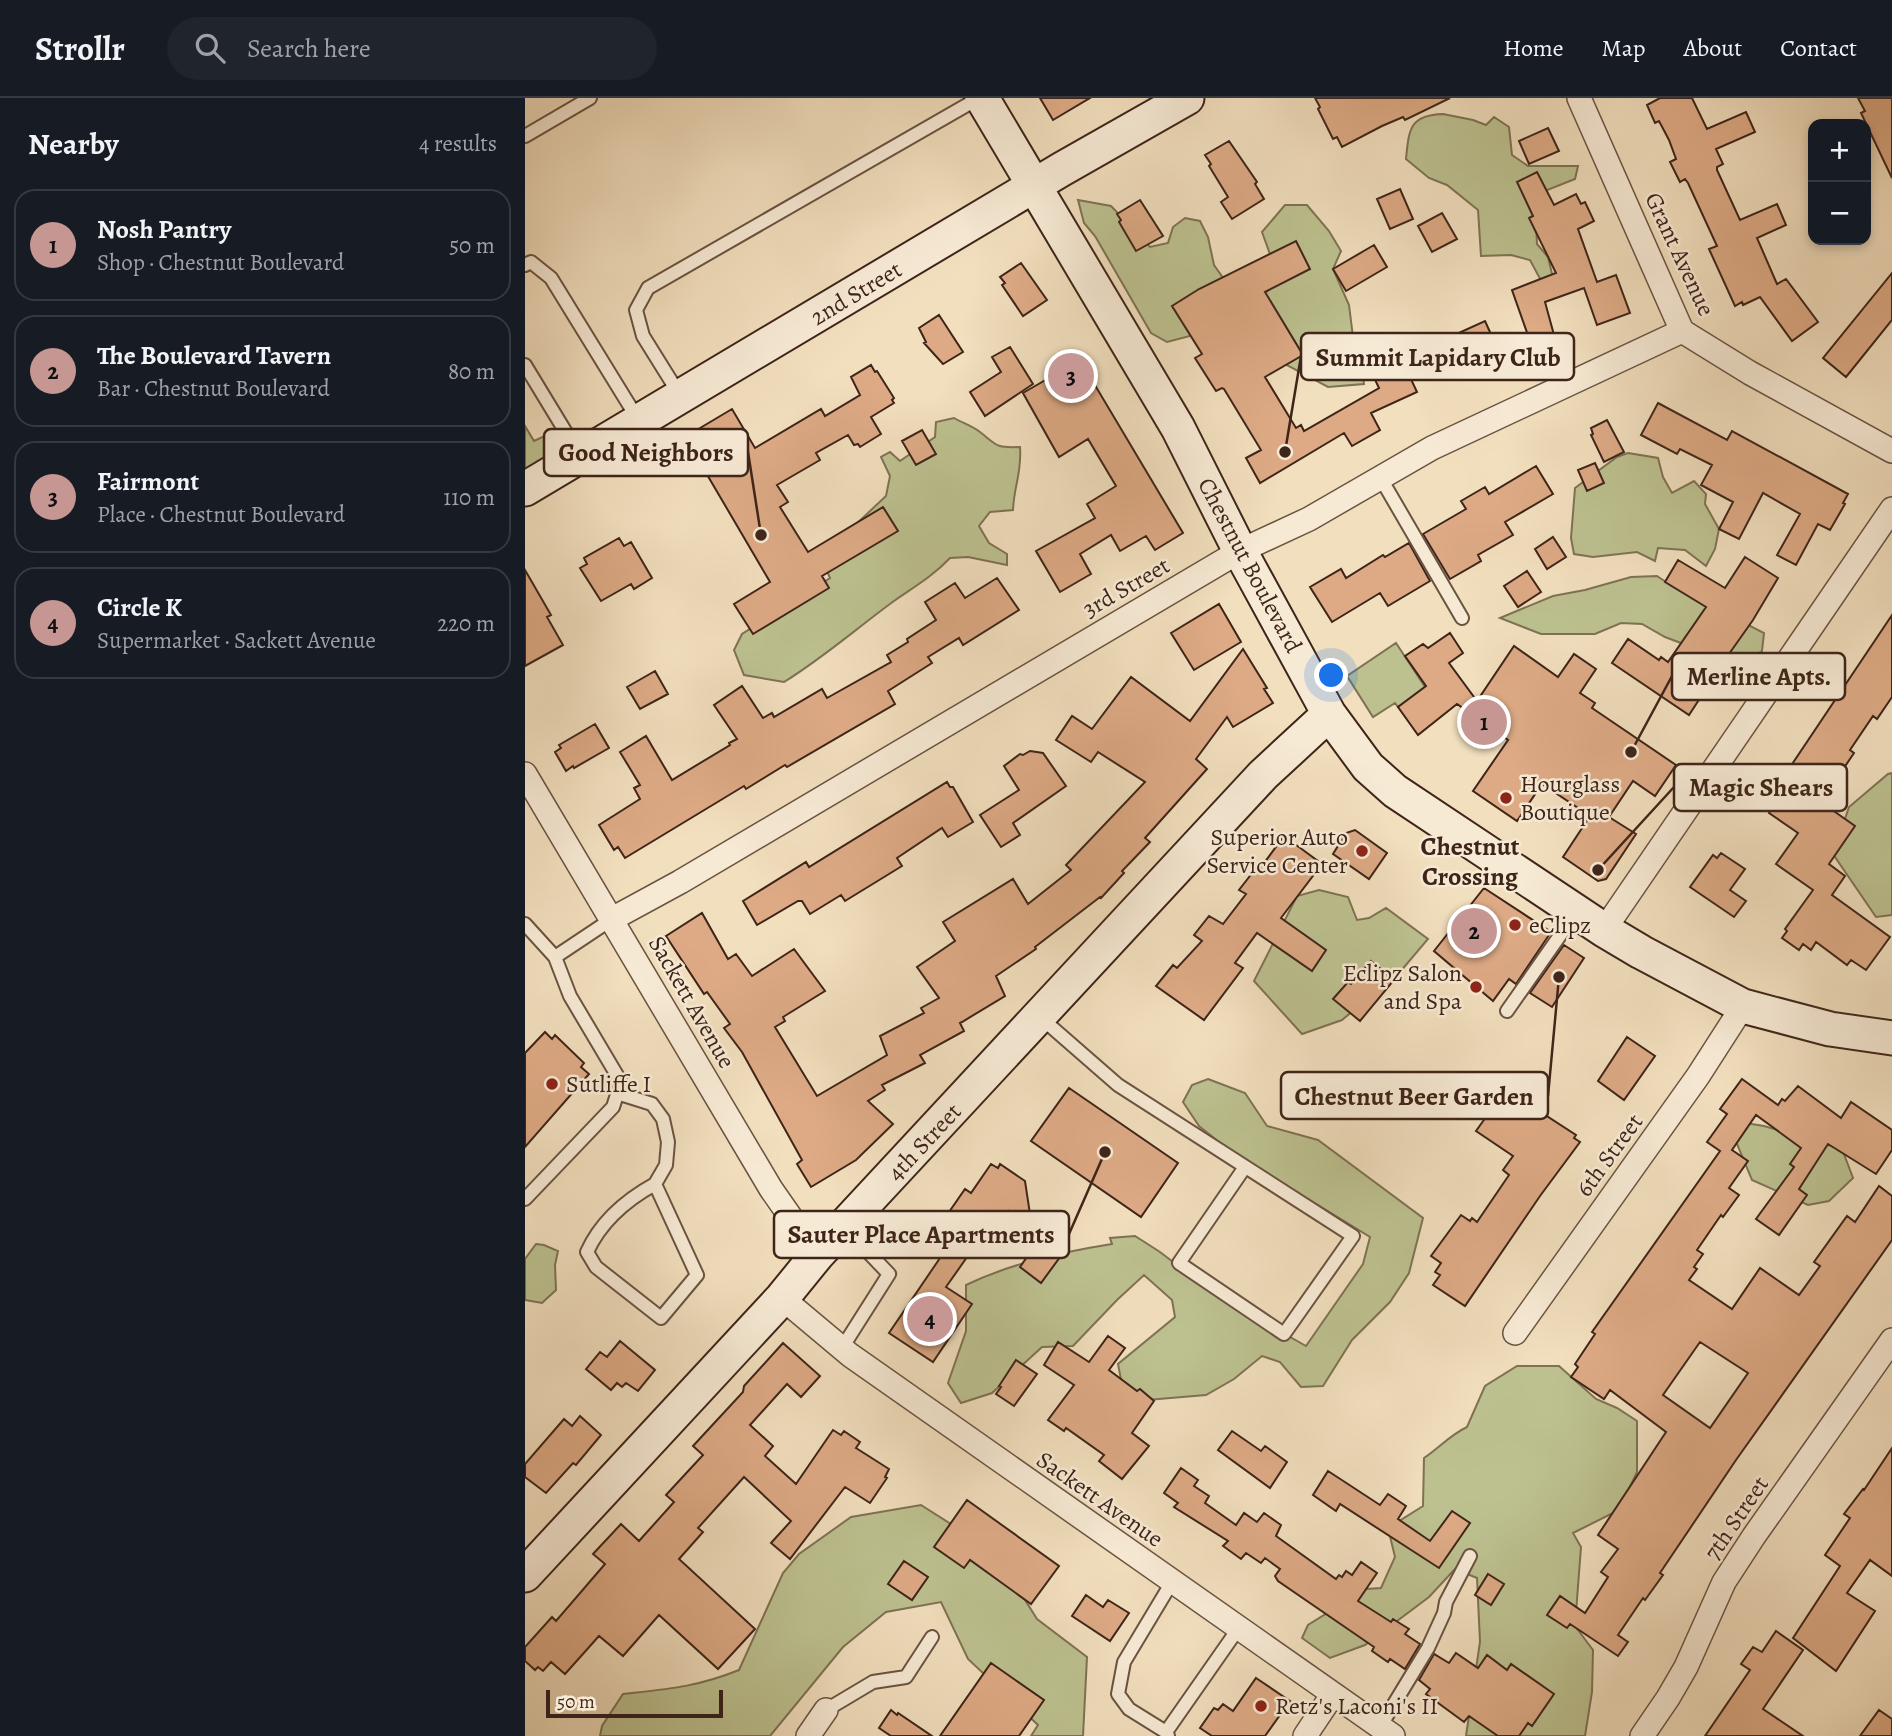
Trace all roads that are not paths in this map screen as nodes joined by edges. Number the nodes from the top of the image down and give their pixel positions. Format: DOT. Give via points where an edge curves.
graph roads {
  1 [pos="590,98"];
  2 [pos="980,98"];
  3 [pos="1187,98"];
  4 [pos="1579,98"];
  5 [pos="525,136"];
  6 [pos="1033,186"];
  7 [pos="525,265"];
  8 [pos="1682,331"];
  9 [pos="525,365"];
  10 [pos="681,397"];
  11 [pos="639,422"];
  12 [pos="1892,452"];
  13 [pos="580,456"];
  14 [pos="1380,477"];
  15 [pos="525,489"];
  16 [pos="1892,509"];
  17 [pos="1240,551"];
  18 [pos="1462,618"];
  19 [pos="1329,714"];
  20 [pos="525,774"];
  21 [pos="1576,912"];
  22 [pos="612,919"];
  23 [pos="525,924"];
  24 [pos="1604,930"];
  25 [pos="555,957"];
  26 [pos="1743,1006"];
  27 [pos="1507,1011"];
  28 [pos="1040,1017"];
  29 [pos="1892,1038"];
  30 [pos="617,1093"];
  31 [pos="1245,1167"];
  32 [pos="655,1184"];
  33 [pos="525,1199"];
  34 [pos="844,1227"];
  35 [pos="817,1255"];
  36 [pos="782,1298"];
  37 [pos="1515,1333"];
  38 [pos="1892,1340"];
  39 [pos="842,1348"];
  40 [pos="1470,1556"];
  41 [pos="525,1574"];
  42 [pos="1172,1582"];
  43 [pos="1238,1629"];
  44 [pos="932,1637"];
  45 [pos="1333,1694"];
  46 [pos="826,1710"];
  47 [pos="1387,1731"];
  48 [pos="1167,1734"];
  49 [pos="808,1736"];
  50 [pos="1305,1736"];
  51 [pos="1642,1736"];
  1 -- 5 [label="lane"];
  2 -- 6 [label="street, Chestnut Boulevard"];
  2 -- 10 [label="lane" via="648,288 636,310 643,336"];
  3 -- 6 [label="street, 2nd Street"];
  4 -- 8 [label="street, Grant Avenue"];
  6 -- 10 [label="street, 2nd Street"];
  6 -- 17 [label="street, Chestnut Boulevard" via="1178,428"];
  7 -- 11 [label="lane" via="531,261 551,278"];
  8 -- 12 [label="street, Grant Avenue"];
  8 -- 14 [label="street, 3rd Street"];
  9 -- 13 [label="lane"];
  10 -- 11 [label="street, 2nd Street"];
  11 -- 13 [label="street, 2nd Street"];
  13 -- 15 [label="street, 2nd Street"];
  14 -- 17 [label="street, 3rd Street" via="1309,519"];
  14 -- 18 [label="lane"];
  16 -- 24 [label="street"];
  17 -- 19 [label="street, Chestnut Boulevard"];
  17 -- 22 [label="street, 3rd Street"];
  19 -- 21 [label="street, Chestnut Boulevard" via="1369,767 1395,792"];
  19 -- 28 [label="street, 4th Street" via="1263,775"];
  20 -- 22 [label="street, Sackett Avenue"];
  21 -- 24 [label="street, Chestnut Boulevard"];
  21 -- 27 [label="lane"];
  22 -- 25 [label="lane"];
  22 -- 35 [label="street, Sackett Avenue" via="766,1182"];
  23 -- 25 [label="lane"];
  24 -- 26 [label="street, Chestnut Boulevard"];
  25 -- 30 [label="lane" via="571,996 621,1082"];
  26 -- 29 [label="street, Chestnut Boulevard" via="1830,1029"];
  26 -- 37 [label="street, 6th Street"];
  28 -- 31 [label="lane" via="1118,1085"];
  28 -- 34 [label="street, 4th Street"];
  30 -- 32 [label="lane" via="652,1104 663,1119 666,1165"];
  30 -- 33 [label="lane" via="613,1107"];
  31 -- 31 [label="lane" via="1353,1236 1284,1334 1179,1264"];
  32 -- 32 [label="lane" via="697,1275 661,1318 596,1267 587,1251 596,1233 620,1208"];
  34 -- 35 [label="street, 4th Street"];
  34 -- 39 [label="lane" via="889,1274"];
  35 -- 36 [label="street, 4th Street"];
  36 -- 39 [label="street, Sackett Avenue"];
  36 -- 41 [label="street, 4th Street"];
  38 -- 51 [label="street, 7th Street" via="1724,1582 1686,1667"];
  39 -- 42 [label="street, Sackett Avenue"];
  40 -- 47 [label="lane"];
  42 -- 43 [label="street, Sackett Avenue"];
  42 -- 48 [label="lane" via="1124,1662 1118,1694 1129,1709"];
  43 -- 45 [label="street, Sackett Avenue"];
  43 -- 48 [label="lane"];
  44 -- 46 [label="lane" via="906,1677 873,1682"];
  45 -- 47 [label="street, Sackett Avenue"];
  45 -- 50 [label="street"];
  46 -- 49 [label="street"];
}
